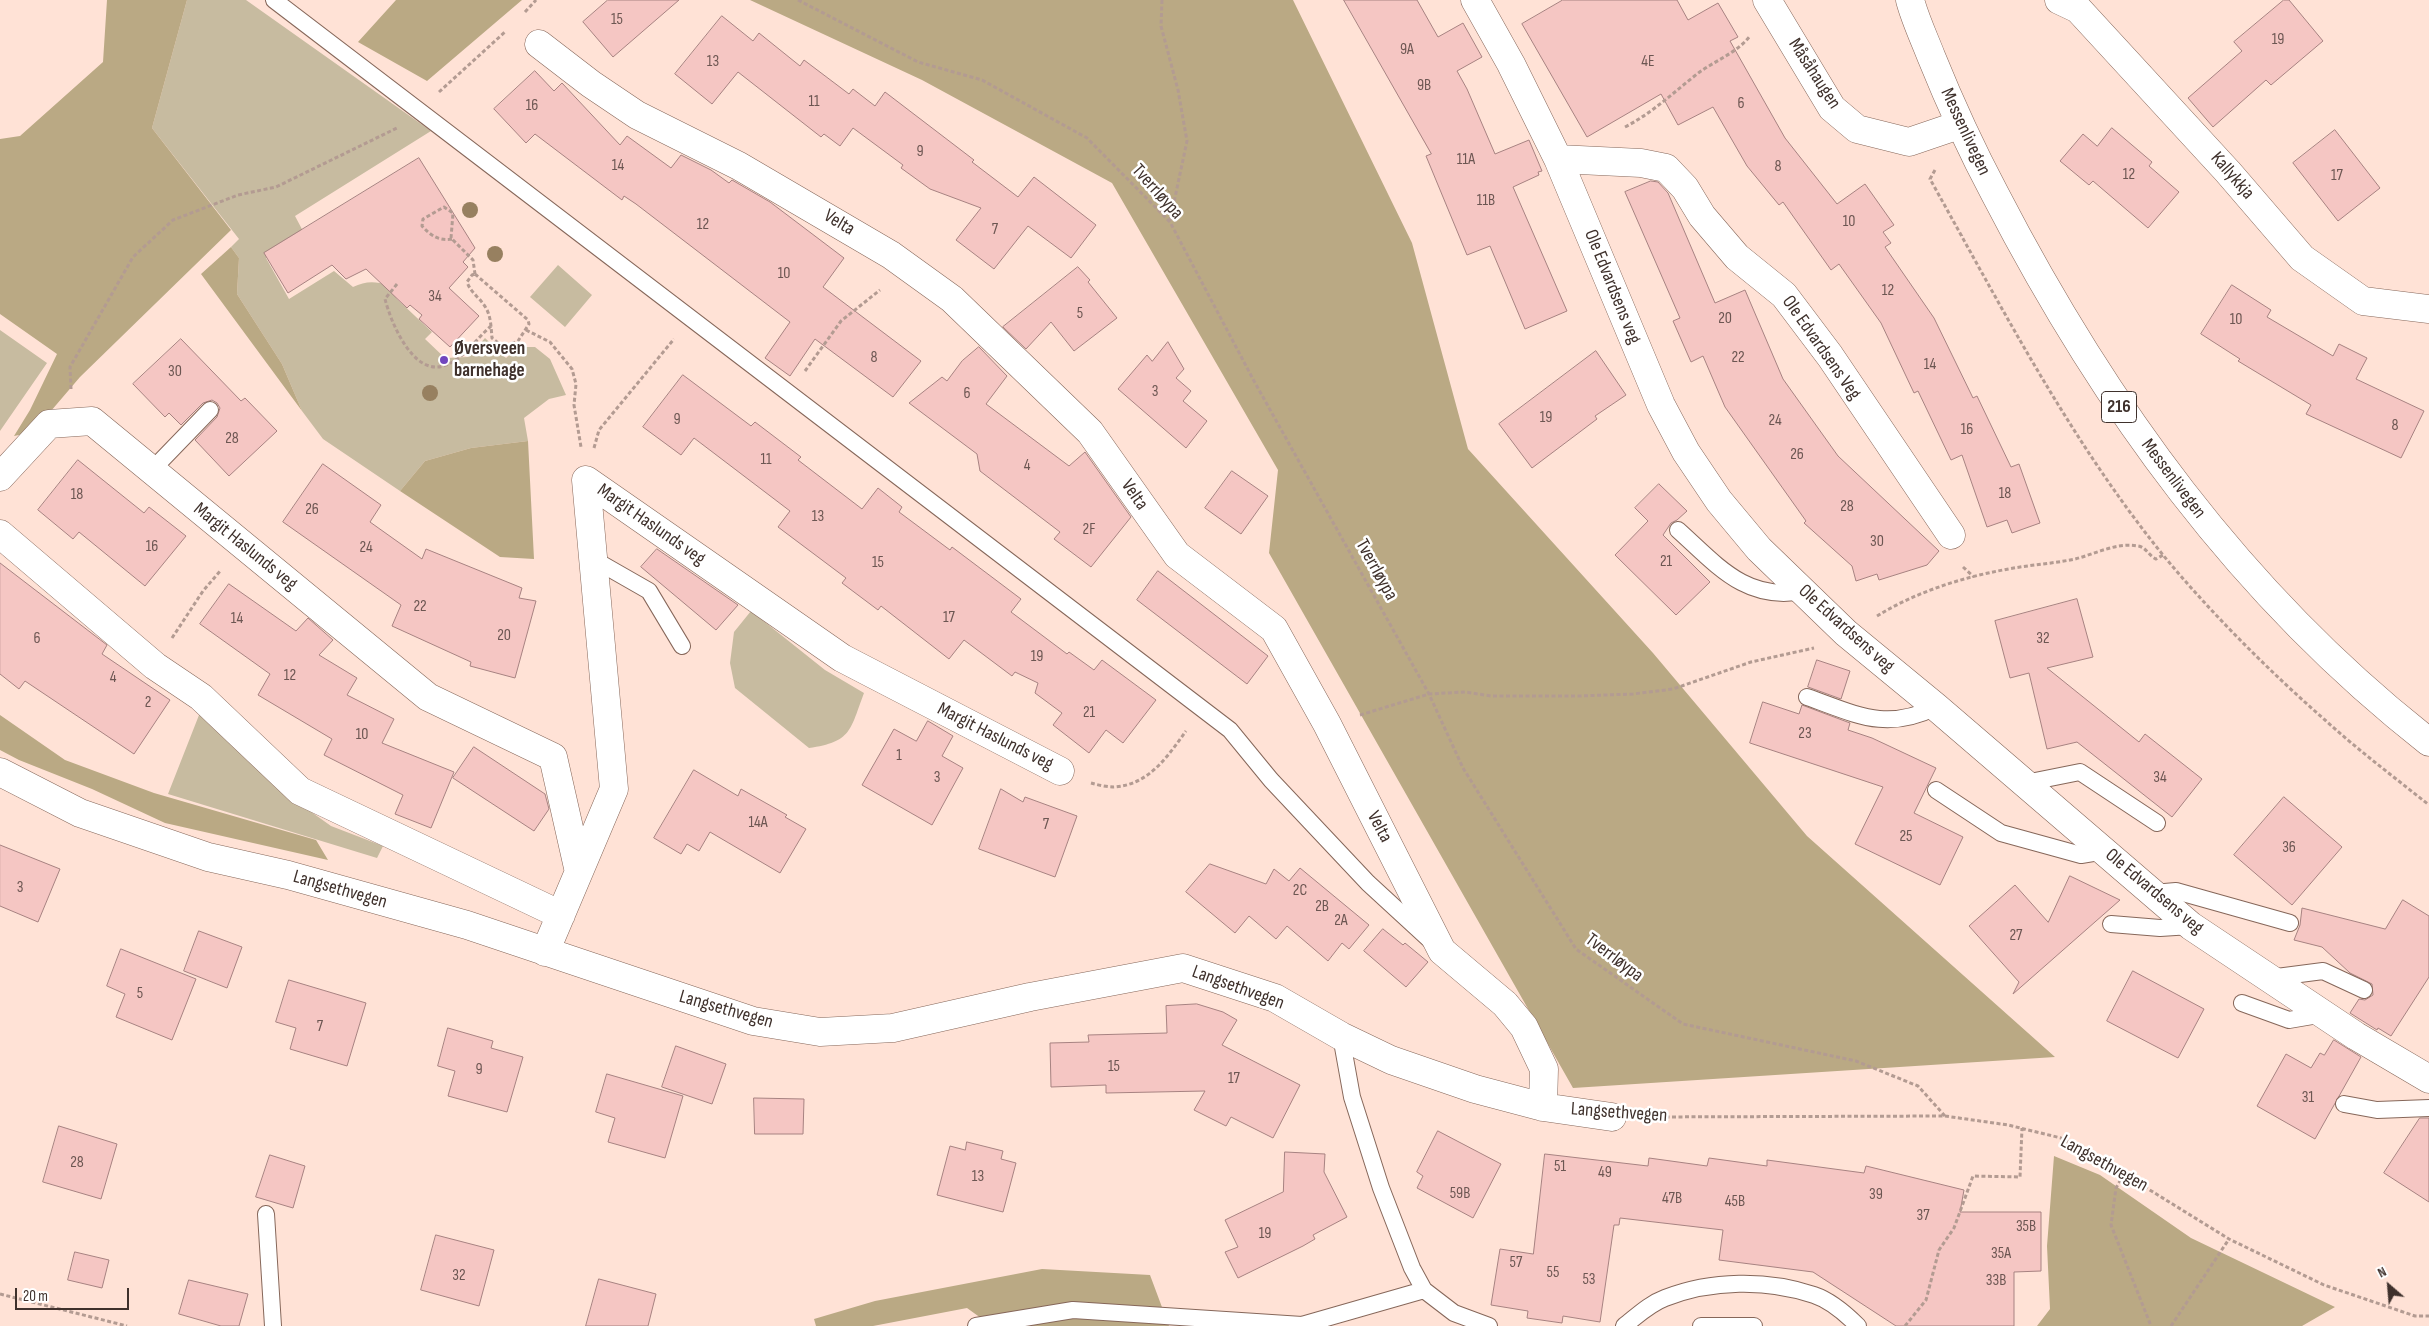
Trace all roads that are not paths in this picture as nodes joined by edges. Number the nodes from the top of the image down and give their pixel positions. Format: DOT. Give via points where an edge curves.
graph roads {
  1 [pos="274,0"];
  2 [pos="1475,0"];
  3 [pos="1767,0"];
  4 [pos="1910,0"];
  5 [pos="2059,0"];
  6 [pos="539,44"];
  7 [pos="1959,126"];
  8 [pos="1558,159"];
  9 [pos="2429,309"];
  10 [pos="210,410"];
  11 [pos="152,470"];
  12 [pos="0,477"];
  13 [pos="1678,530"];
  14 [pos="0,534"];
  15 [pos="1951,535"];
  16 [pos="593,559"];
  17 [pos="1803,591"];
  18 [pos="682,646"];
  19 [pos="1807,697"];
  20 [pos="1936,708"];
  21 [pos="2429,742"];
  22 [pos="1060,771"];
  23 [pos="0,772"];
  24 [pos="2026,783"];
  25 [pos="1936,790"];
  26 [pos="2157,823"];
  27 [pos="2105,851"];
  28 [pos="579,872"];
  29 [pos="2153,893"];
  30 [pos="561,915"];
  31 [pos="2290,923"];
  32 [pos="2111,924"];
  33 [pos="2191,926"];
  34 [pos="1442,951"];
  35 [pos="545,952"];
  36 [pos="2269,978"];
  37 [pos="2364,990"];
  38 [pos="2242,1003"];
  39 [pos="2324,1014"];
  40 [pos="1342,1036"];
  41 [pos="2428,1078"];
  42 [pos="2344,1104"];
  43 [pos="1543,1107"];
  44 [pos="2429,1108"];
  45 [pos="1612,1117"];
  46 [pos="266,1214"];
  47 [pos="1424,1290"];
  48 [pos="273,1326"];
  49 [pos="976,1326"];
  50 [pos="1489,1326"];
  51 [pos="1624,1326"];
  52 [pos="1700,1326"];
  53 [pos="1754,1326"];
  54 [pos="1858,1326"];
  1 -- 34 [label="lane" via="1230,730 1271,780 1368,883"];
  2 -- 8 [label="street, Ole Edvardsens veg"];
  3 -- 7 [label="street, Måsåhaugen" via="1832,108 1857,129 1909,142"];
  4 -- 7 [label="street, Messenlivegen / 216"];
  5 -- 9 [label="street, Kallykkja" via="2078,9 2228,172 2302,258 2363,301"];
  6 -- 34 [label="street, Velta" via="637,115 755,175 844,226 908,268 952,300 1090,432 1177,555 1274,629 1327,724"];
  7 -- 21 [label="street, Messenlivegen / 216" via="2031,264 2098,375 2192,506 2249,574 2344,670"];
  8 -- 15 [label="street, Ole Edvardsens Veg" via="1641,163 1666,168 1686,188 1702,216 1737,257 1784,295 1830,356"];
  8 -- 17 [label="street, Ole Edvardsens veg" via="1661,406 1686,452 1719,501 1759,549"];
  10 -- 11 [label="lane"];
  11 -- 12 [label="street, Margit Haslunds veg" via="92,421 49,424"];
  11 -- 28 [label="street, Margit Haslunds veg" via="428,697 552,757"];
  13 -- 17 [label="lane" via="1732,578 1782,595"];
  14 -- 30 [label="street" via="155,666 201,697 300,791"];
  16 -- 18 [label="lane" via="649,591"];
  16 -- 22 [label="street, Margit Haslunds veg" via="586,480 842,658"];
  16 -- 28 [label="street, Margit Haslunds veg" via="614,789"];
  17 -- 20 [label="street, Ole Edvardsens veg" via="1846,633"];
  19 -- 20 [label="lane" via="1865,718 1900,720 1917,717"];
  20 -- 24 [label="street, Ole Edvardsens veg"];
  23 -- 35 [label="street, Langsethvegen" via="80,813 208,858 288,875 467,926"];
  24 -- 26 [label="lane" via="2080,772"];
  24 -- 27 [label="street, Ole Edvardsens veg"];
  25 -- 27 [label="lane" via="2001,833 2081,855"];
  27 -- 29 [label="street, Ole Edvardsens veg"];
  28 -- 30 [label="street, Margit Haslunds veg"];
  29 -- 31 [label="lane" via="2176,892"];
  29 -- 33 [label="street, Ole Edvardsens veg"];
  30 -- 35 [label="street, Margit Haslunds veg"];
  32 -- 33 [label="lane" via="2160,928"];
  33 -- 36 [label="street, Ole Edvardsens veg"];
  34 -- 43 [label="street, Velta" via="1500,999 1524,1027 1544,1069"];
  35 -- 40 [label="street, Langsethvegen" via="753,1021 820,1032 893,1028 1030,997 1183,968 1275,998"];
  36 -- 37 [label="lane" via="2323,971"];
  36 -- 39 [label="street, Ole Edvardsens veg"];
  38 -- 39 [label="lane" via="2289,1020"];
  39 -- 41 [label="street, Ole Edvardsens veg"];
  40 -- 43 [label="street, Langsethvegen" via="1391,1060 1475,1089"];
  40 -- 47 [label="lane" via="1352,1097 1378,1179 1412,1268"];
  42 -- 44 [label="lane" via="2377,1110"];
  43 -- 45 [label="street, Langsethvegen"];
  46 -- 48 [label="lane"];
  47 -- 49 [label="lane" via="1302,1325 1073,1310"];
  47 -- 50 [label="lane" via="1454,1312"];
  51 -- 54 [label="lane" via="1664,1299 1696,1288 1737,1283 1777,1286 1816,1296"];
  52 -- 53 [label="lane"];
}
